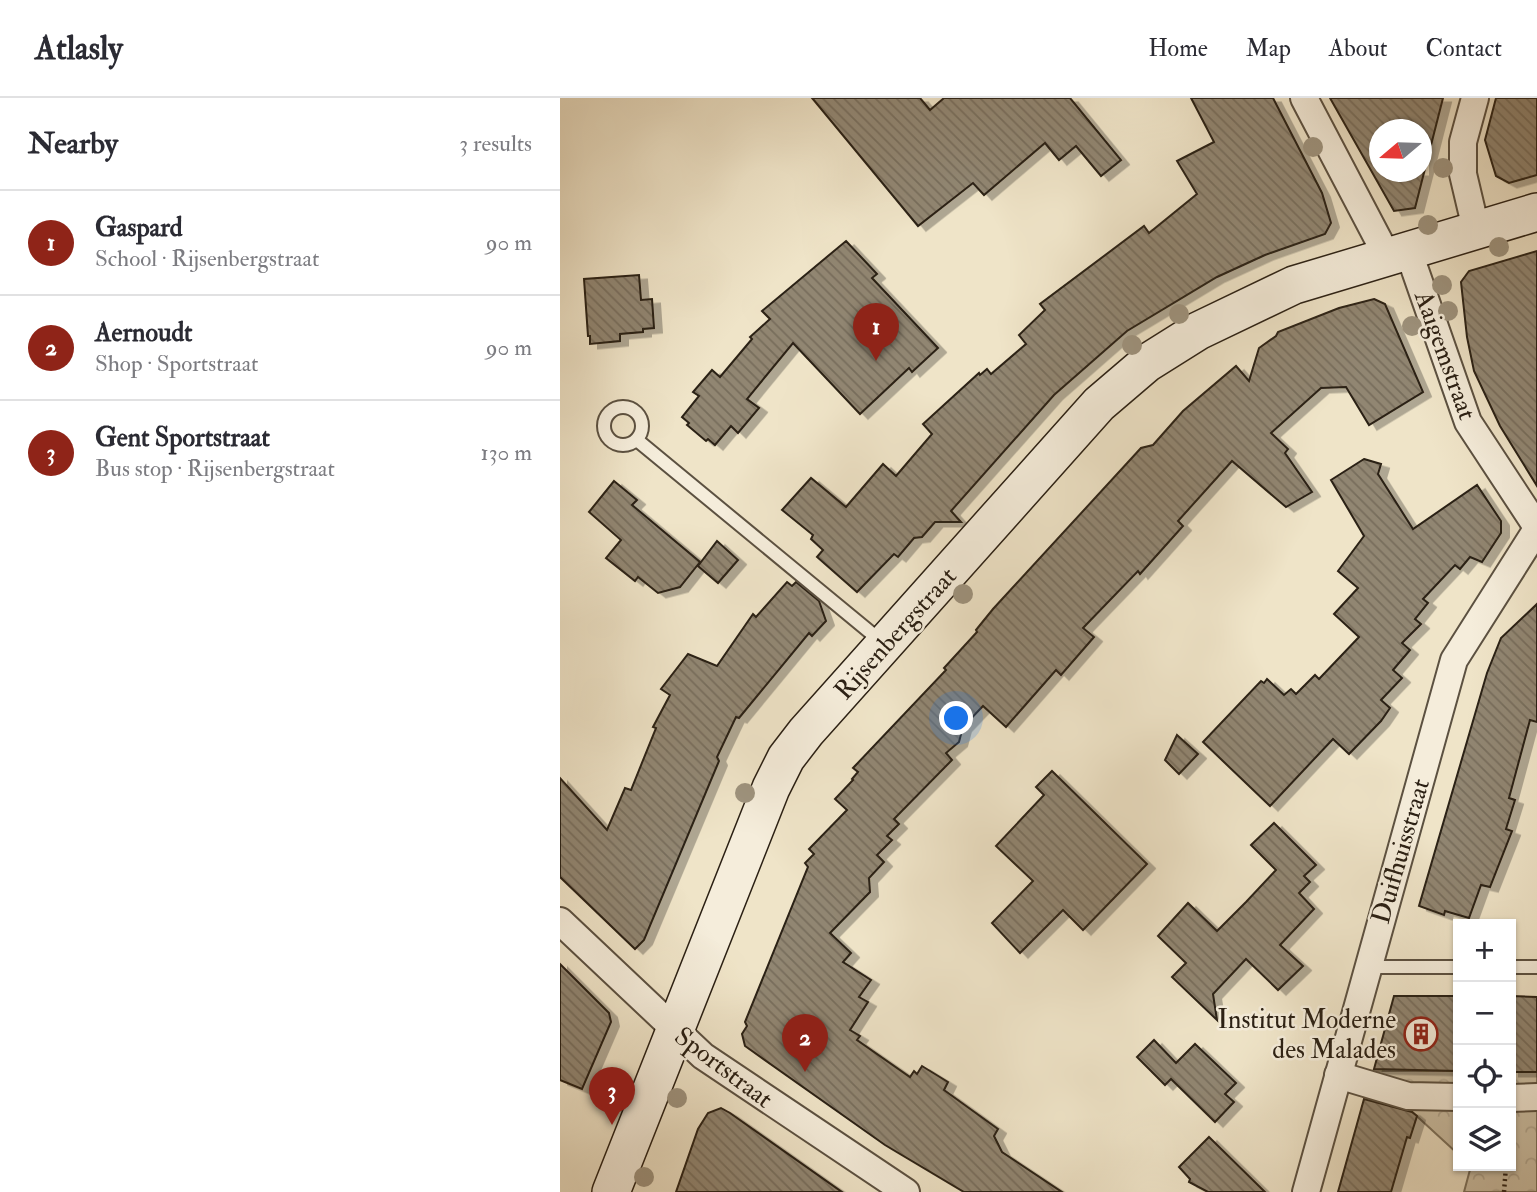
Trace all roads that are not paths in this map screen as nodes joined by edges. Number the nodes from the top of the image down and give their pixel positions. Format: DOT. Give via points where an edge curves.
graph roads {
  1 [pos="1304,98"];
  2 [pos="1475,98"];
  3 [pos="1537,212"];
  4 [pos="1476,229"];
  5 [pos="1398,253"];
  6 [pos="637,440"];
  7 [pos="1537,528"];
  8 [pos="884,644"];
  9 [pos="560,921"];
  10 [pos="1367,967"];
  11 [pos="1453,967"];
  12 [pos="1516,967"];
  13 [pos="1537,967"];
  14 [pos="674,1031"];
  15 [pos="1338,1075"];
  16 [pos="1453,1097"];
  17 [pos="1537,1097"];
  18 [pos="1516,1098"];
  19 [pos="611,1192"];
  20 [pos="906,1192"];
  21 [pos="1306,1192"];
  1 -- 5 [label="street, Aaigemstraat"];
  2 -- 4 [label="street" via="1463,142 1463,174"];
  3 -- 4 [label="street, Rijsenbergstraat"];
  4 -- 5 [label="street, Rijsenbergstraat"];
  5 -- 7 [label="street, Aaigemstraat" via="1468,422"];
  5 -- 8 [label="street, Rijsenbergstraat" via="1272,294 1147,363 1099,404"];
  6 -- 8 [label="lane"];
  7 -- 10 [label="street, Duifhuisstraat" via="1454,660"];
  8 -- 14 [label="street, Rijsenbergstraat" via="786,758"];
  9 -- 14 [label="street, Sportstraat"];
  10 -- 11 [label="lane"];
  10 -- 15 [label="street, Duifhuisstraat"];
  12 -- 13 [label="lane"];
  14 -- 19 [label="street, Rijsenbergstraat"];
  14 -- 20 [label="street, Sportstraat" via="703,1056"];
  15 -- 16 [label="street" via="1408,1096"];
  15 -- 21 [label="street, Duifhuisstraat"];
  17 -- 18 [label="street"];
}
